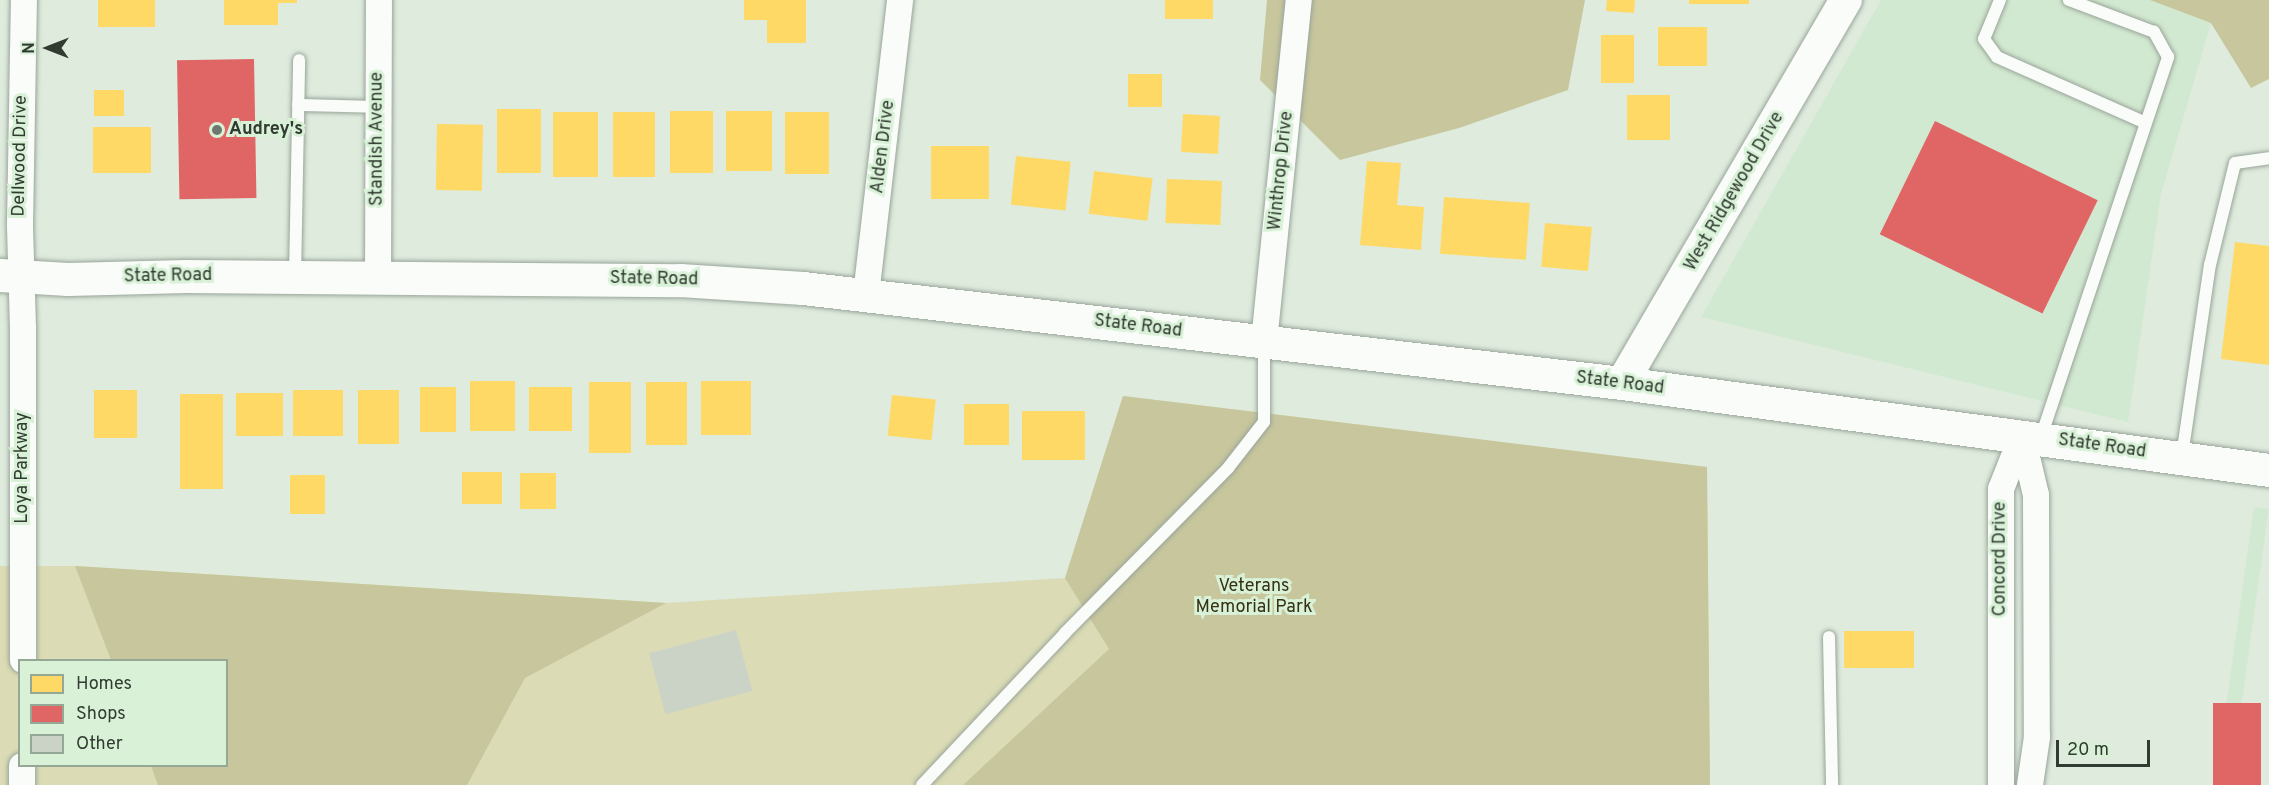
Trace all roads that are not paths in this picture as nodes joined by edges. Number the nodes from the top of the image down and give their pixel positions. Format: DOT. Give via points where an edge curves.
graph roads {
  1 [pos="24,0"];
  2 [pos="379,0"];
  3 [pos="900,0"];
  4 [pos="1299,0"];
  5 [pos="1846,0"];
  6 [pos="2000,0"];
  7 [pos="2070,0"];
  8 [pos="299,60"];
  9 [pos="298,105"];
  10 [pos="379,107"];
  11 [pos="2144,122"];
  12 [pos="2269,158"];
  13 [pos="11,276"];
  14 [pos="295,277"];
  15 [pos="378,278"];
  16 [pos="866,295"];
  17 [pos="1264,342"];
  18 [pos="1622,383"];
  19 [pos="2031,437"];
  20 [pos="2182,458"];
  21 [pos="2269,470"];
  22 [pos="1828,637"];
  23 [pos="23,659"];
  24 [pos="22,767"];
  25 [pos="22,785"];
  26 [pos="922,785"];
  27 [pos="1832,785"];
  28 [pos="2001,785"];
  29 [pos="2030,785"];
  1 -- 13 [label="street, Dellwood Drive"];
  2 -- 10 [label="street, Standish Avenue"];
  3 -- 16 [label="street, Alden Drive"];
  4 -- 17 [label="street, Winthrop Drive"];
  5 -- 18 [label="street, West Ridgewood Drive"];
  6 -- 11 [label="lane" via="1984,39 1997,57"];
  7 -- 11 [label="lane" via="2154,32 2168,57"];
  8 -- 9 [label="lane"];
  9 -- 10 [label="lane"];
  9 -- 14 [label="lane"];
  10 -- 15 [label="street, Standish Avenue"];
  11 -- 19 [label="lane"];
  12 -- 20 [label="lane" via="2235,163 2210,265"];
  13 -- 14 [label="main road, State Road"];
  13 -- 23 [label="street, Loya Parkway"];
  14 -- 15 [label="main road, State Road"];
  15 -- 16 [label="main road, State Road" via="680,280"];
  16 -- 17 [label="main road, State Road"];
  17 -- 18 [label="main road, State Road"];
  17 -- 26 [label="lane" via="1264,422 1228,468"];
  18 -- 19 [label="main road, State Road"];
  19 -- 20 [label="main road, State Road"];
  19 -- 28 [label="street, Concord Drive" via="2001,489"];
  19 -- 29 [label="street, Concord Drive" via="2036,495 2037,737"];
  20 -- 21 [label="main road, State Road"];
  22 -- 27 [label="lane"];
  24 -- 25 [label="street"];
}
